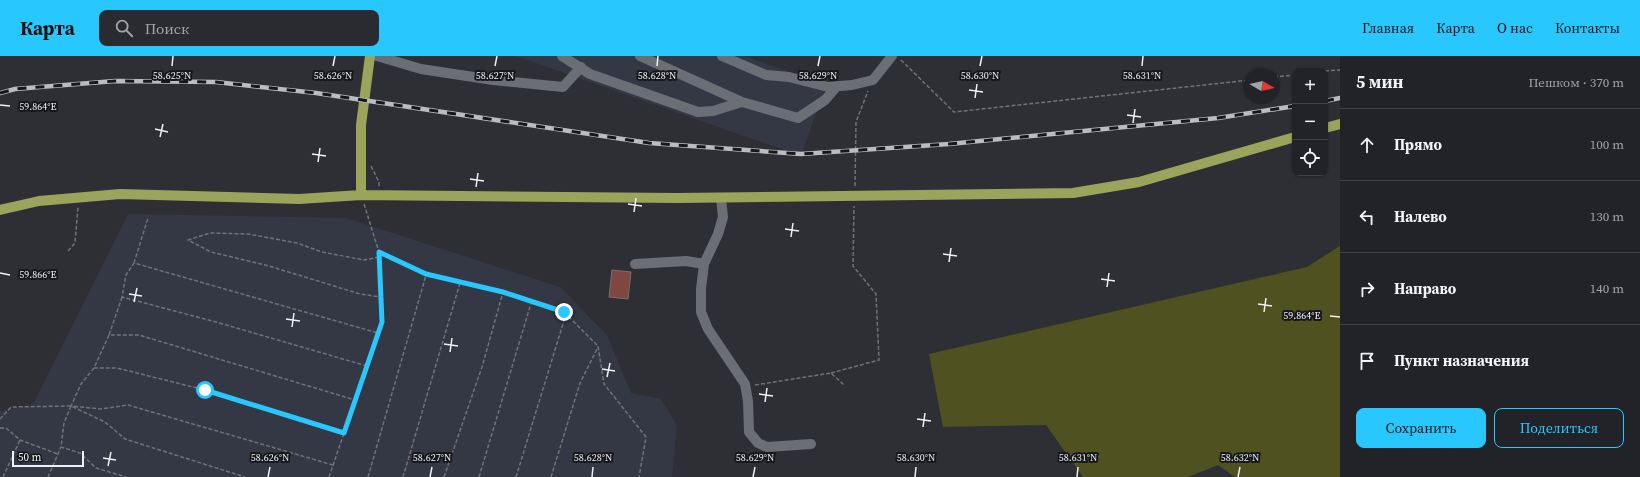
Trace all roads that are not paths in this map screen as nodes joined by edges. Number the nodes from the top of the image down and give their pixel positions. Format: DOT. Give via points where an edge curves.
graph roads {
  1 [pos="370,56"];
  2 [pos="377,56"];
  3 [pos="562,56"];
  4 [pos="640,56"];
  5 [pos="722,56"];
  6 [pos="892,56"];
  7 [pos="581,67"];
  8 [pos="837,86"];
  9 [pos="742,102"];
  10 [pos="1340,124"];
  11 [pos="1328,127"];
  12 [pos="1292,138"];
  13 [pos="361,195"];
  14 [pos="721,198"];
  15 [pos="0,210"];
  16 [pos="635,264"];
  17 [pos="704,264"];
  18 [pos="811,444"];
  1 -- 13 [label="main road" via="361,125"];
  2 -- 7 [label="lane" via="422,69 494,80 563,86"];
  3 -- 7 [label="lane"];
  4 -- 9 [label="lane"];
  5 -- 8 [label="lane" via="766,75 789,77 828,87"];
  6 -- 8 [label="lane" via="873,80"];
  7 -- 9 [label="lane" via="590,74 698,112 713,111"];
  8 -- 9 [label="lane" via="825,100 798,118"];
  10 -- 11 [label="main road"];
  12 -- 14 [label="main road" via="1140,182 1073,193"];
  13 -- 14 [label="main road"];
  13 -- 15 [label="main road" via="299,199 120,194 39,201"];
  14 -- 17 [label="lane" via="723,217"];
  16 -- 17 [label="lane" via="686,261"];
  17 -- 18 [label="lane" via="701,312 708,329 745,387 749,432 758,443 767,447"];
}
